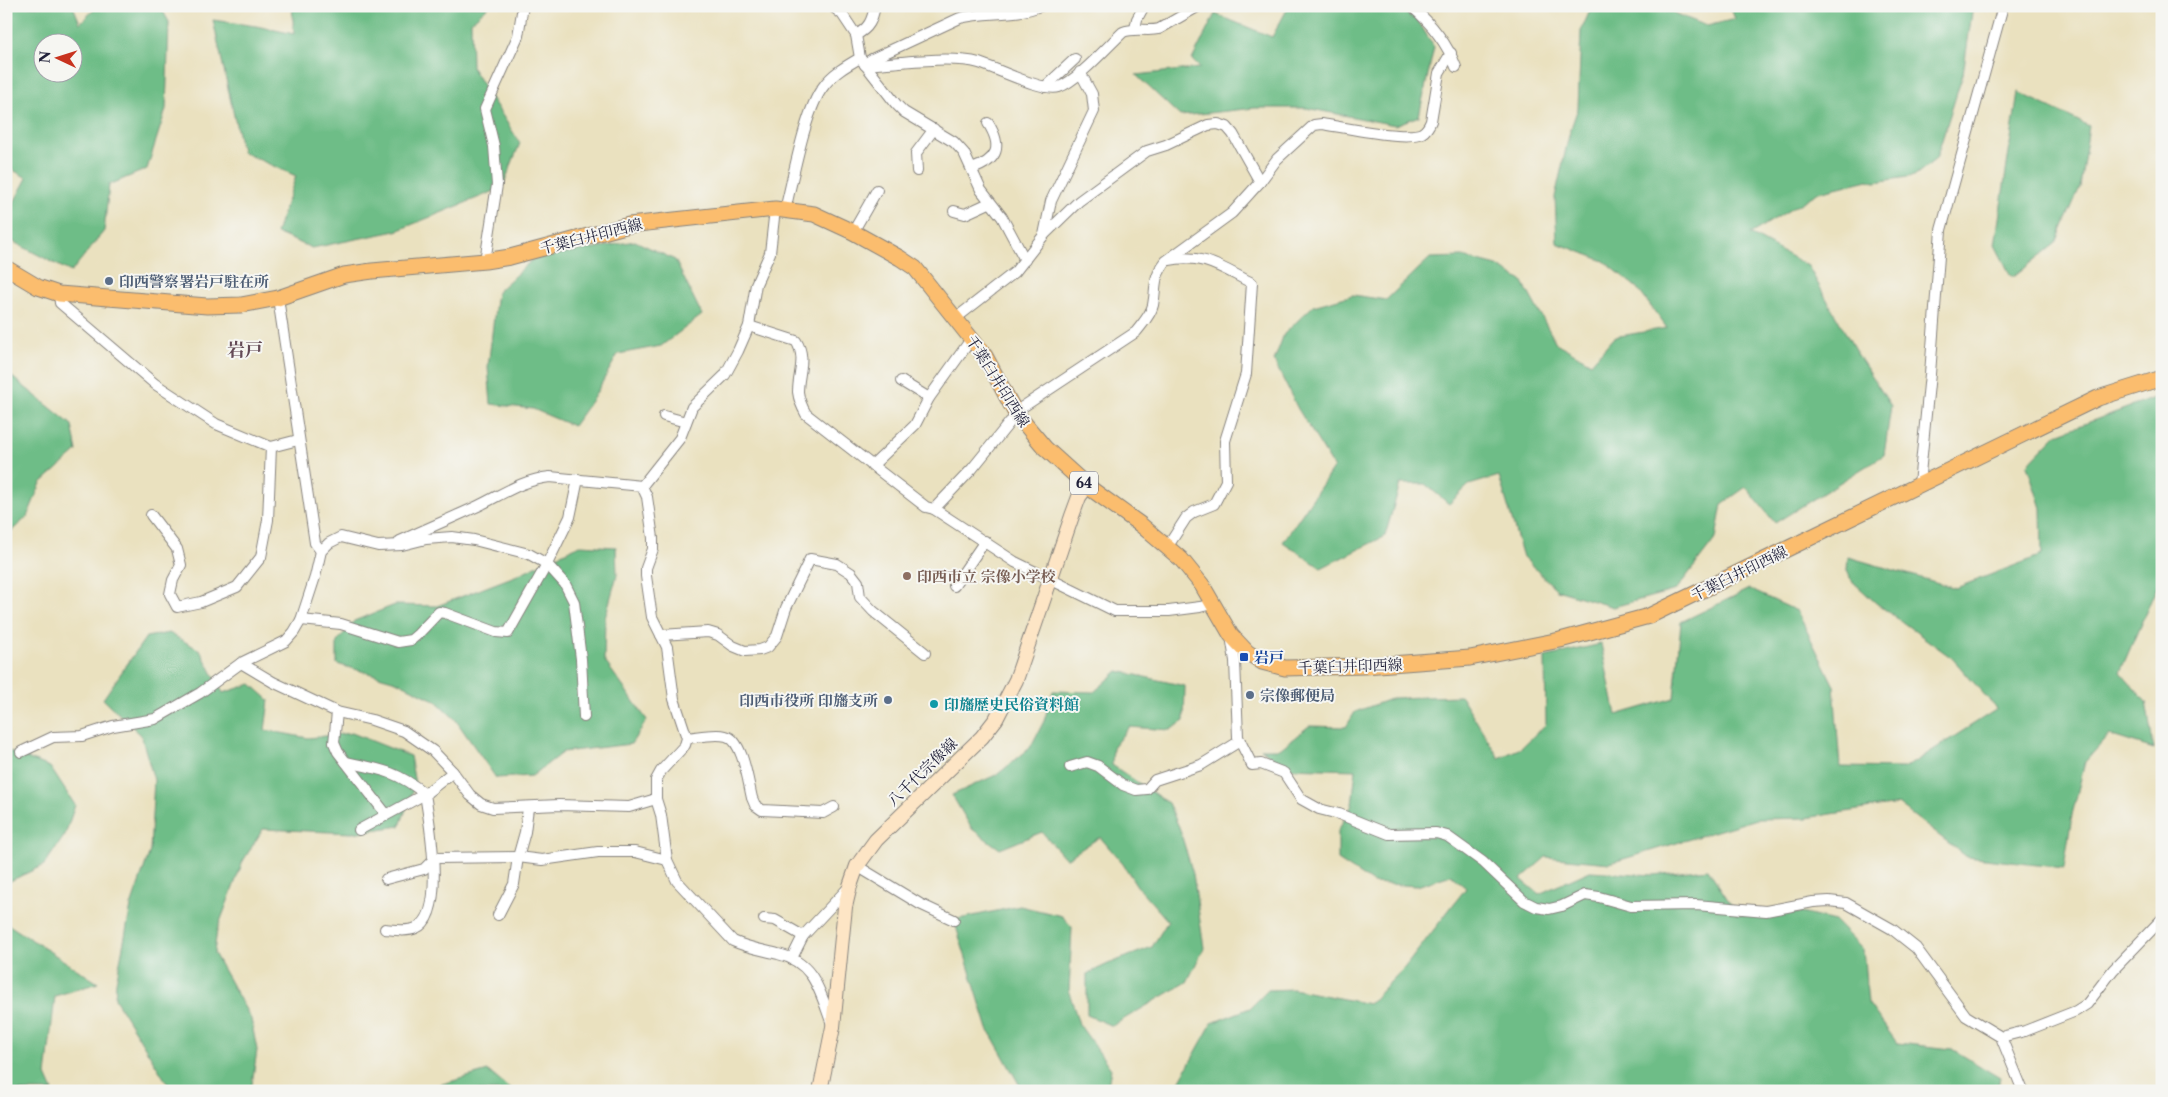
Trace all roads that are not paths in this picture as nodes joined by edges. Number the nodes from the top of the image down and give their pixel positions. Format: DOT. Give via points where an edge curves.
graph roads {
  1 [pos="522,6"];
  2 [pos="832,6"];
  3 [pos="875,6"];
  4 [pos="1040,6"];
  5 [pos="1144,6"];
  6 [pos="1199,6"];
  7 [pos="1411,6"];
  8 [pos="2003,6"];
  9 [pos="1135,29"];
  10 [pos="856,35"];
  11 [pos="1450,53"];
  12 [pos="1075,59"];
  13 [pos="862,62"];
  14 [pos="1456,67"];
  15 [pos="1080,72"];
  16 [pos="1044,87"];
  17 [pos="988,124"];
  18 [pos="934,129"];
  19 [pos="972,169"];
  20 [pos="916,170"];
  21 [pos="1260,182"];
  22 [pos="877,190"];
  23 [pos="989,203"];
  24 [pos="780,210"];
  25 [pos="954,211"];
  26 [pos="853,232"];
  27 [pos="1044,235"];
  28 [pos="1025,260"];
  29 [pos="485,261"];
  30 [pos="1166,261"];
  31 [pos="6,268"];
  32 [pos="59,294"];
  33 [pos="278,298"];
  34 [pos="956,318"];
  35 [pos="749,326"];
  36 [pos="972,338"];
  37 [pos="2162,378"];
  38 [pos="901,381"];
  39 [pos="930,398"];
  40 [pos="1017,414"];
  41 [pos="664,416"];
  42 [pos="686,422"];
  43 [pos="298,440"];
  44 [pos="271,447"];
  45 [pos="872,466"];
  46 [pos="578,480"];
  47 [pos="1919,484"];
  48 [pos="642,486"];
  49 [pos="1087,486"];
  50 [pos="934,509"];
  51 [pos="151,516"];
  52 [pos="985,540"];
  53 [pos="389,546"];
  54 [pos="1168,546"];
  55 [pos="321,551"];
  56 [pos="547,564"];
  57 [pos="1050,580"];
  58 [pos="954,586"];
  59 [pos="1212,604"];
  60 [pos="301,620"];
  61 [pos="661,635"];
  62 [pos="1231,635"];
  63 [pos="925,653"];
  64 [pos="241,664"];
  65 [pos="337,712"];
  66 [pos="584,717"];
  67 [pos="687,738"];
  68 [pos="1240,741"];
  69 [pos="21,752"];
  70 [pos="346,762"];
  71 [pos="1070,767"];
  72 [pos="453,772"];
  73 [pos="426,794"];
  74 [pos="656,799"];
  75 [pos="834,807"];
  76 [pos="528,808"];
  77 [pos="386,814"];
  78 [pos="359,830"];
  79 [pos="518,857"];
  80 [pos="435,858"];
  81 [pos="667,860"];
  82 [pos="857,866"];
  83 [pos="386,879"];
  84 [pos="850,886"];
  85 [pos="498,915"];
  86 [pos="764,919"];
  87 [pos="2162,919"];
  88 [pos="954,920"];
  89 [pos="385,929"];
  90 [pos="804,936"];
  91 [pos="792,958"];
  92 [pos="834,1027"];
  93 [pos="2001,1037"];
  94 [pos="820,1091"];
  95 [pos="2023,1091"];
  1 -- 29 [label="street" via="518,36 485,110 494,146 497,185"];
  2 -- 10 [label="street" via="842,14"];
  3 -- 10 [label="street" via="870,24"];
  4 -- 13 [label="street" via="960,18"];
  5 -- 9 [label="street" via="1136,19"];
  6 -- 9 [label="street" via="1158,29"];
  7 -- 11 [label="street" via="1427,19"];
  8 -- 47 [label="street" via="1941,230"];
  9 -- 15 [label="street" via="1123,32"];
  10 -- 13 [label="street"];
  11 -- 14 [label="street"];
  11 -- 21 [label="street" via="1439,74 1431,121 1422,133 1384,133 1314,125 1277,159"];
  12 -- 16 [label="street"];
  13 -- 16 [label="street" via="953,60 978,63"];
  13 -- 18 [label="street" via="900,108"];
  13 -- 24 [label="street" via="834,75 822,88"];
  15 -- 16 [label="street" via="1064,86"];
  15 -- 27 [label="street" via="1092,94 1094,111 1051,201"];
  17 -- 19 [label="street" via="996,135 995,153 985,164"];
  18 -- 19 [label="street" via="954,142"];
  18 -- 20 [label="street" via="916,154"];
  19 -- 23 [label="street"];
  21 -- 27 [label="street" via="1233,134 1218,124 1208,125 1147,151 1132,161 1079,201"];
  21 -- 30 [label="street" via="1232,213"];
  22 -- 26 [label="street"];
  23 -- 25 [label="street" via="965,214"];
  23 -- 28 [label="street" via="1002,217"];
  24 -- 26 [label="main road, 千葉臼井印西線 / 64" via="814,214"];
  24 -- 29 [label="main road, 千葉臼井印西線 / 64" via="628,225"];
  24 -- 35 [label="street" via="770,253 756,284"];
  26 -- 34 [label="main road, 千葉臼井印西線 / 64" via="915,268"];
  27 -- 28 [label="street"];
  28 -- 34 [label="street" via="1015,272"];
  29 -- 33 [label="main road, 千葉臼井印西線 / 64" via="344,275"];
  30 -- 40 [label="street" via="1155,281 1153,306 1136,332"];
  30 -- 54 [label="street" via="1190,257 1201,259 1252,283 1246,374 1226,440 1226,481 1214,504 1186,518"];
  31 -- 32 [label="main road, 千葉臼井印西線 / 64"];
  32 -- 33 [label="main road, 千葉臼井印西線 / 64" via="207,306 241,305"];
  32 -- 44 [label="street" via="60,303 155,384 216,424"];
  33 -- 43 [label="street"];
  34 -- 36 [label="main road, 千葉臼井印西線 / 64"];
  35 -- 42 [label="street" via="725,375 692,407"];
  35 -- 45 [label="street" via="796,341 803,357 798,393 806,414"];
  36 -- 39 [label="street"];
  36 -- 40 [label="main road, 千葉臼井印西線 / 64"];
  37 -- 47 [label="main road, 千葉臼井印西線 / 64" via="2098,398"];
  38 -- 39 [label="street"];
  39 -- 45 [label="street" via="915,425"];
  40 -- 49 [label="main road, 千葉臼井印西線 / 64" via="1045,448"];
  40 -- 50 [label="street"];
  41 -- 42 [label="street"];
  42 -- 48 [label="street" via="680,438"];
  43 -- 44 [label="street"];
  43 -- 55 [label="street" via="315,543"];
  44 -- 51 [label="street" via="268,520 261,557 237,587 201,602 177,607 170,594 181,565 177,549"];
  45 -- 50 [label="street" via="926,507"];
  46 -- 48 [label="street"];
  46 -- 53 [label="street" via="543,478 514,486"];
  46 -- 56 [label="street" via="570,517"];
  47 -- 62 [label="main road, 千葉臼井印西線 / 64" via="1649,616 1560,640 1470,658 1308,669 1262,662"];
  48 -- 61 [label="street" via="647,497 653,538 646,576 652,617"];
  49 -- 54 [label="main road, 千葉臼井印西線 / 64"];
  49 -- 57 [label="main road, 八千代宗像線" via="1079,497"];
  50 -- 52 [label="street"];
  52 -- 57 [label="street" via="1015,562"];
  52 -- 58 [label="street"];
  53 -- 55 [label="street" via="341,538 328,543"];
  53 -- 56 [label="street" via="452,537 494,544 529,554"];
  54 -- 59 [label="main road, 千葉臼井印西線 / 64" via="1191,569"];
  55 -- 60 [label="street"];
  56 -- 60 [label="street" via="510,631 504,634 439,612 410,640 398,642 341,624"];
  56 -- 66 [label="street" via="565,584 574,602"];
  57 -- 59 [label="street" via="1115,611 1168,611"];
  57 -- 82 [label="main road, 八千代宗像線" via="1016,680 996,719 982,737 876,840"];
  59 -- 62 [label="main road, 千葉臼井印西線 / 64"];
  60 -- 64 [label="street" via="286,641"];
  61 -- 63 [label="street" via="708,632 745,651 760,650 777,636 786,608 810,559 837,564 851,573 858,582 860,597"];
  61 -- 67 [label="street" via="666,647 674,699"];
  62 -- 68 [label="street"];
  64 -- 65 [label="street"];
  64 -- 69 [label="street" via="155,719 113,726 82,736 53,737"];
  65 -- 70 [label="street" via="334,742"];
  65 -- 72 [label="street" via="404,732 433,751"];
  67 -- 74 [label="street" via="685,745 656,780"];
  67 -- 75 [label="street" via="724,735 732,738 738,744 752,798 762,810 823,813"];
  68 -- 71 [label="street" via="1200,765 1155,780 1147,789 1136,790 1087,762"];
  68 -- 93 [label="street" via="1252,764 1262,764 1284,773 1308,804 1389,834 1423,832 1447,836 1482,862 1524,901 1536,907 1562,906 1585,895 1631,906 1696,905 1766,911 1813,902 1846,903 1892,929 1916,948 1966,1016"];
  70 -- 73 [label="street" via="383,768"];
  70 -- 77 [label="street"];
  72 -- 73 [label="street"];
  72 -- 76 [label="street" via="481,804 492,808"];
  73 -- 77 [label="street"];
  73 -- 80 [label="street"];
  74 -- 76 [label="street" via="629,807 559,805"];
  74 -- 81 [label="street"];
  76 -- 79 [label="street"];
  77 -- 78 [label="street"];
  79 -- 80 [label="street"];
  79 -- 81 [label="street" via="542,860 598,852 635,852"];
  79 -- 85 [label="street" via="514,884"];
  80 -- 83 [label="street" via="424,869"];
  80 -- 89 [label="street" via="433,893 424,922 418,928 407,930"];
  81 -- 91 [label="street" via="677,881 733,941"];
  82 -- 84 [label="main road, 八千代宗像線"];
  82 -- 88 [label="street" via="920,904"];
  84 -- 90 [label="street"];
  84 -- 92 [label="main road, 八千代宗像線" via="845,907"];
  86 -- 90 [label="street" via="775,920"];
  87 -- 93 [label="street" via="2113,970 2087,1004 2025,1031"];
  90 -- 91 [label="street"];
  91 -- 92 [label="street" via="815,979"];
  92 -- 94 [label="main road, 八千代宗像線"];
  93 -- 95 [label="street"];
}
